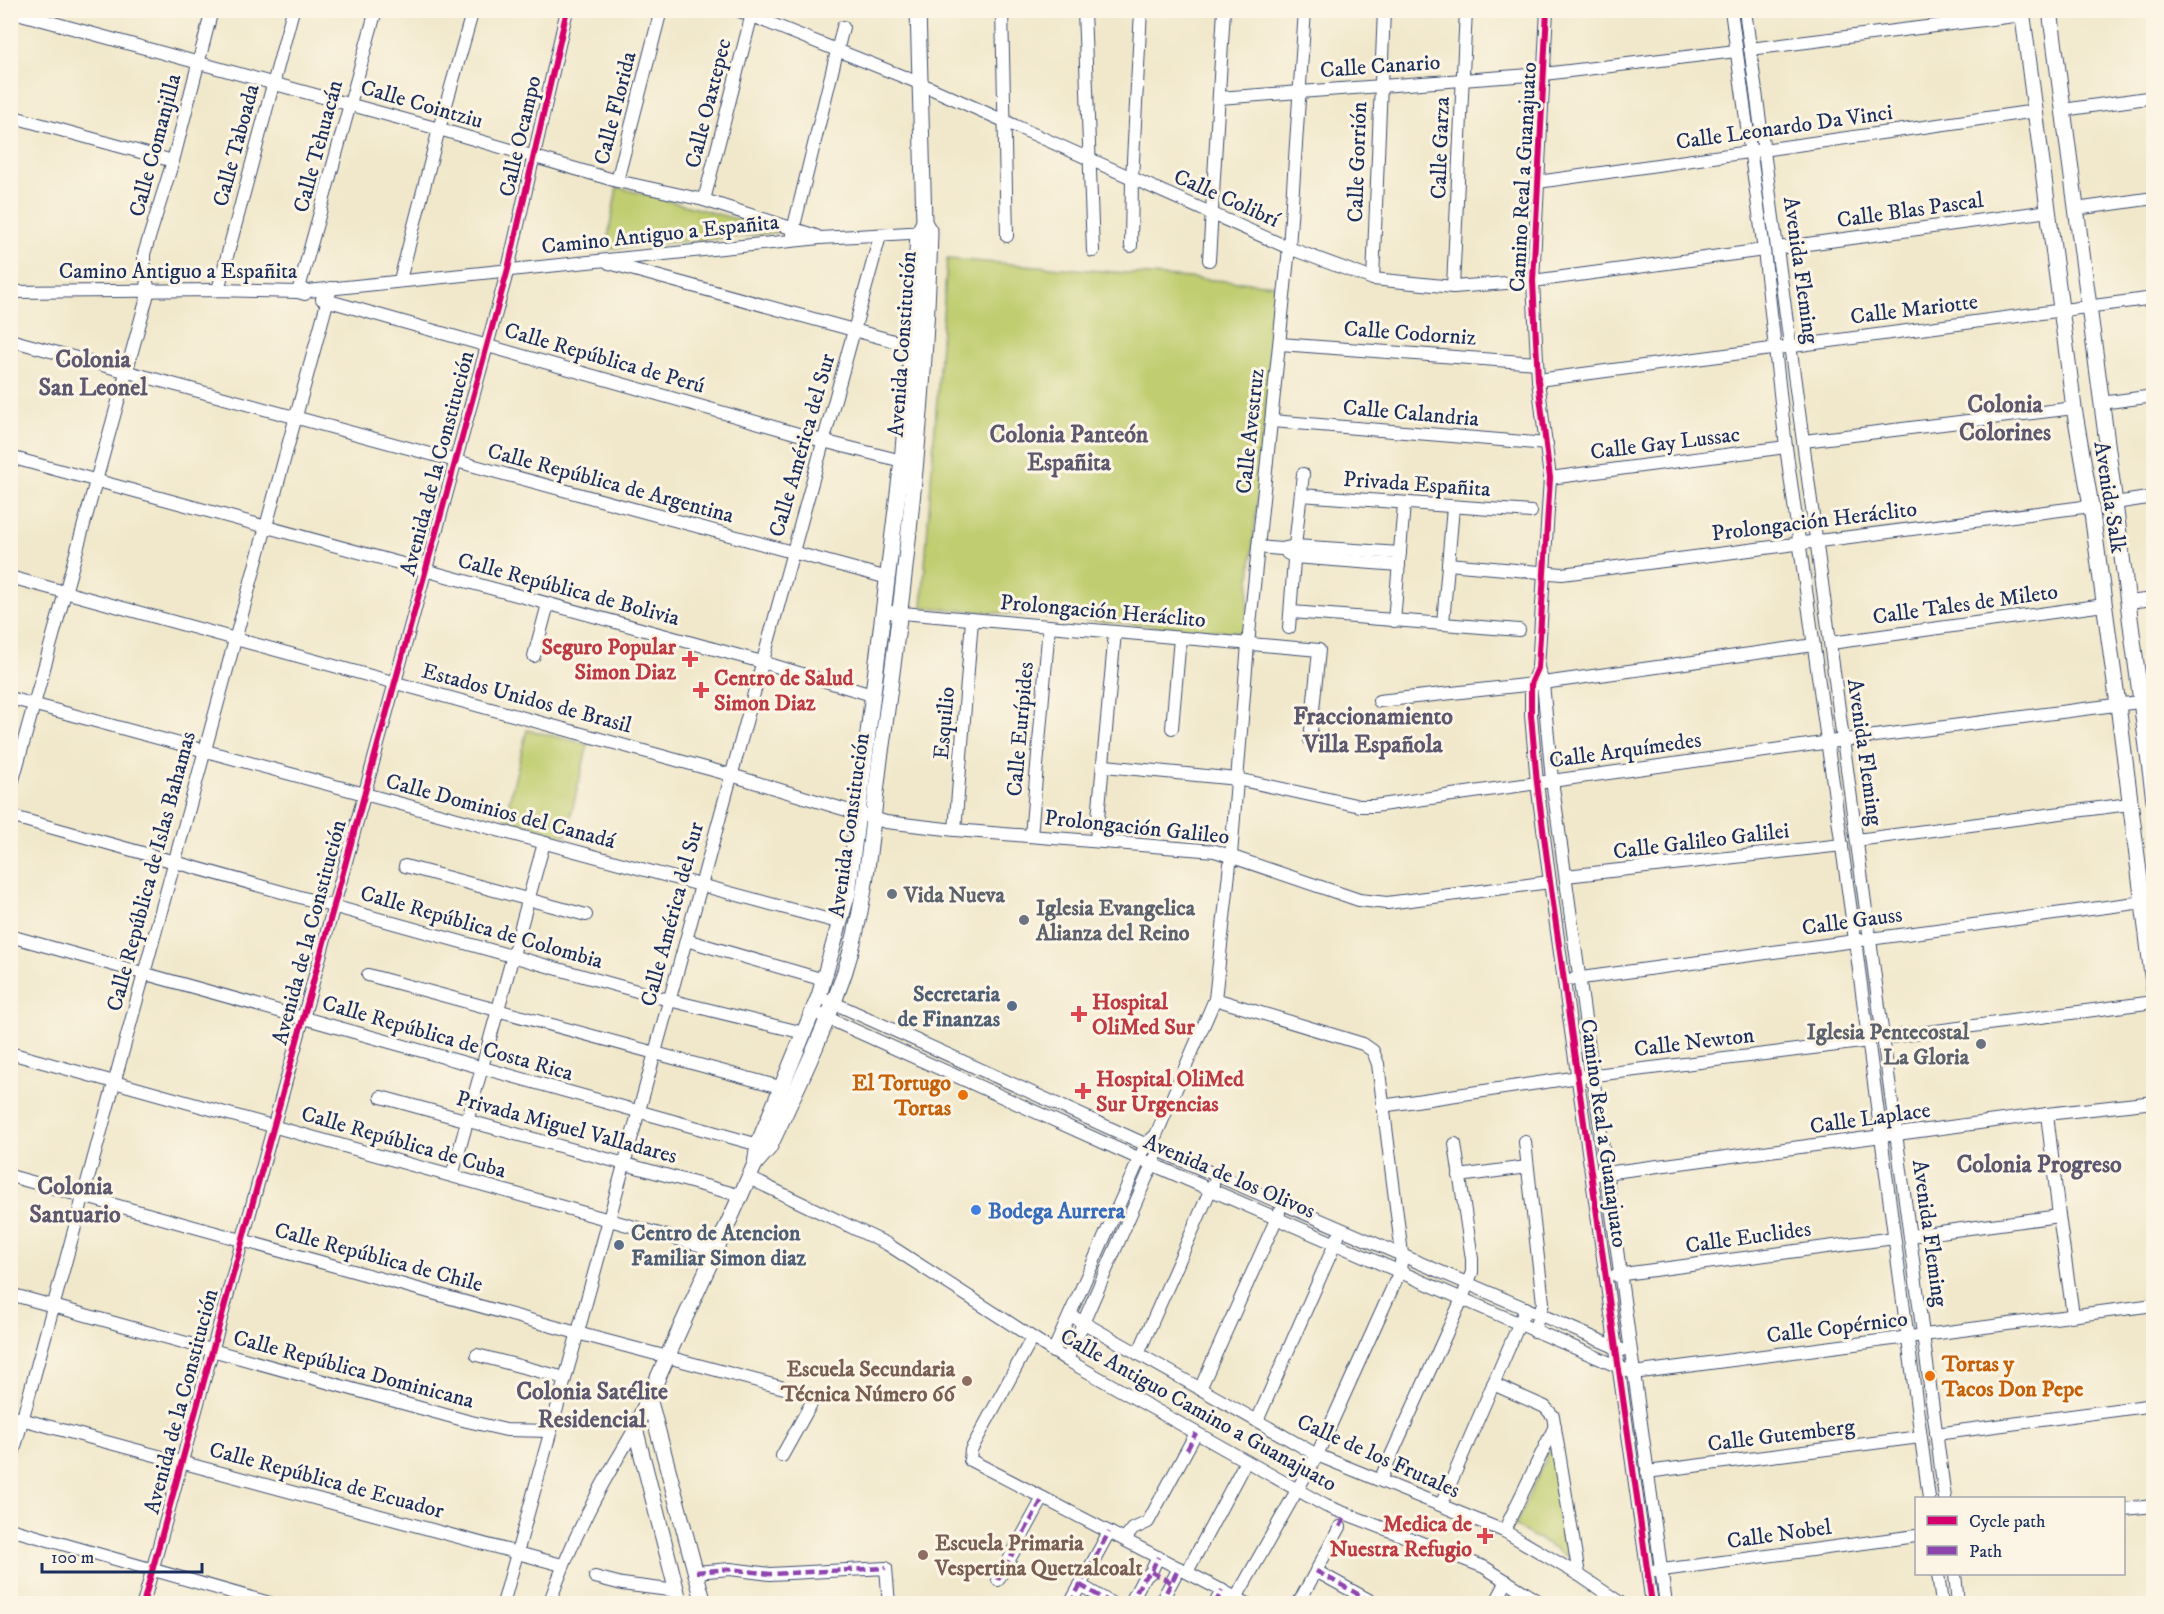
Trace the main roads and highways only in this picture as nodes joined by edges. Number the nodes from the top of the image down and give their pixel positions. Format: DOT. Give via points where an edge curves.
graph roads {
  1 [pos="918,10"];
  2 [pos="2050,11"];
  3 [pos="2023,13"];
  4 [pos="924,229"];
  5 [pos="2147,701"];
  6 [pos="2154,800"];
  7 [pos="2154,991"];
  8 [pos="826,999"];
  9 [pos="819,1014"];
  10 [pos="764,1146"];
  11 [pos="649,1398"];
  12 [pos="678,1597"];
  13 [pos="704,1604"];
  1 -- 4 [label="main road, Avenida Constitución"];
  2 -- 5 [label="main road, Avenida Salk" via="2128,602"];
  3 -- 7 [label="main road, Avenida Salk"];
  4 -- 8 [label="main road, Avenida Constitución" via="884,611 848,893 824,980"];
  4 -- 8 [label="main road, Avenida Constitución" via="926,347 901,614 863,900 845,972"];
  5 -- 6 [label="main road, Avenida Salk"];
  8 -- 9 [label="main road, Avenida Constitución"];
  9 -- 10 [label="main road, Avenida Constitución"];
  9 -- 10 [label="main road, Avenida Constitución" via="804,1033 780,1088"];
  10 -- 11 [label="main road, Avenida Constitución"];
  11 -- 12 [label="main road, Avenida Constitución" via="635,1428"];
  11 -- 13 [label="main road"];
}
